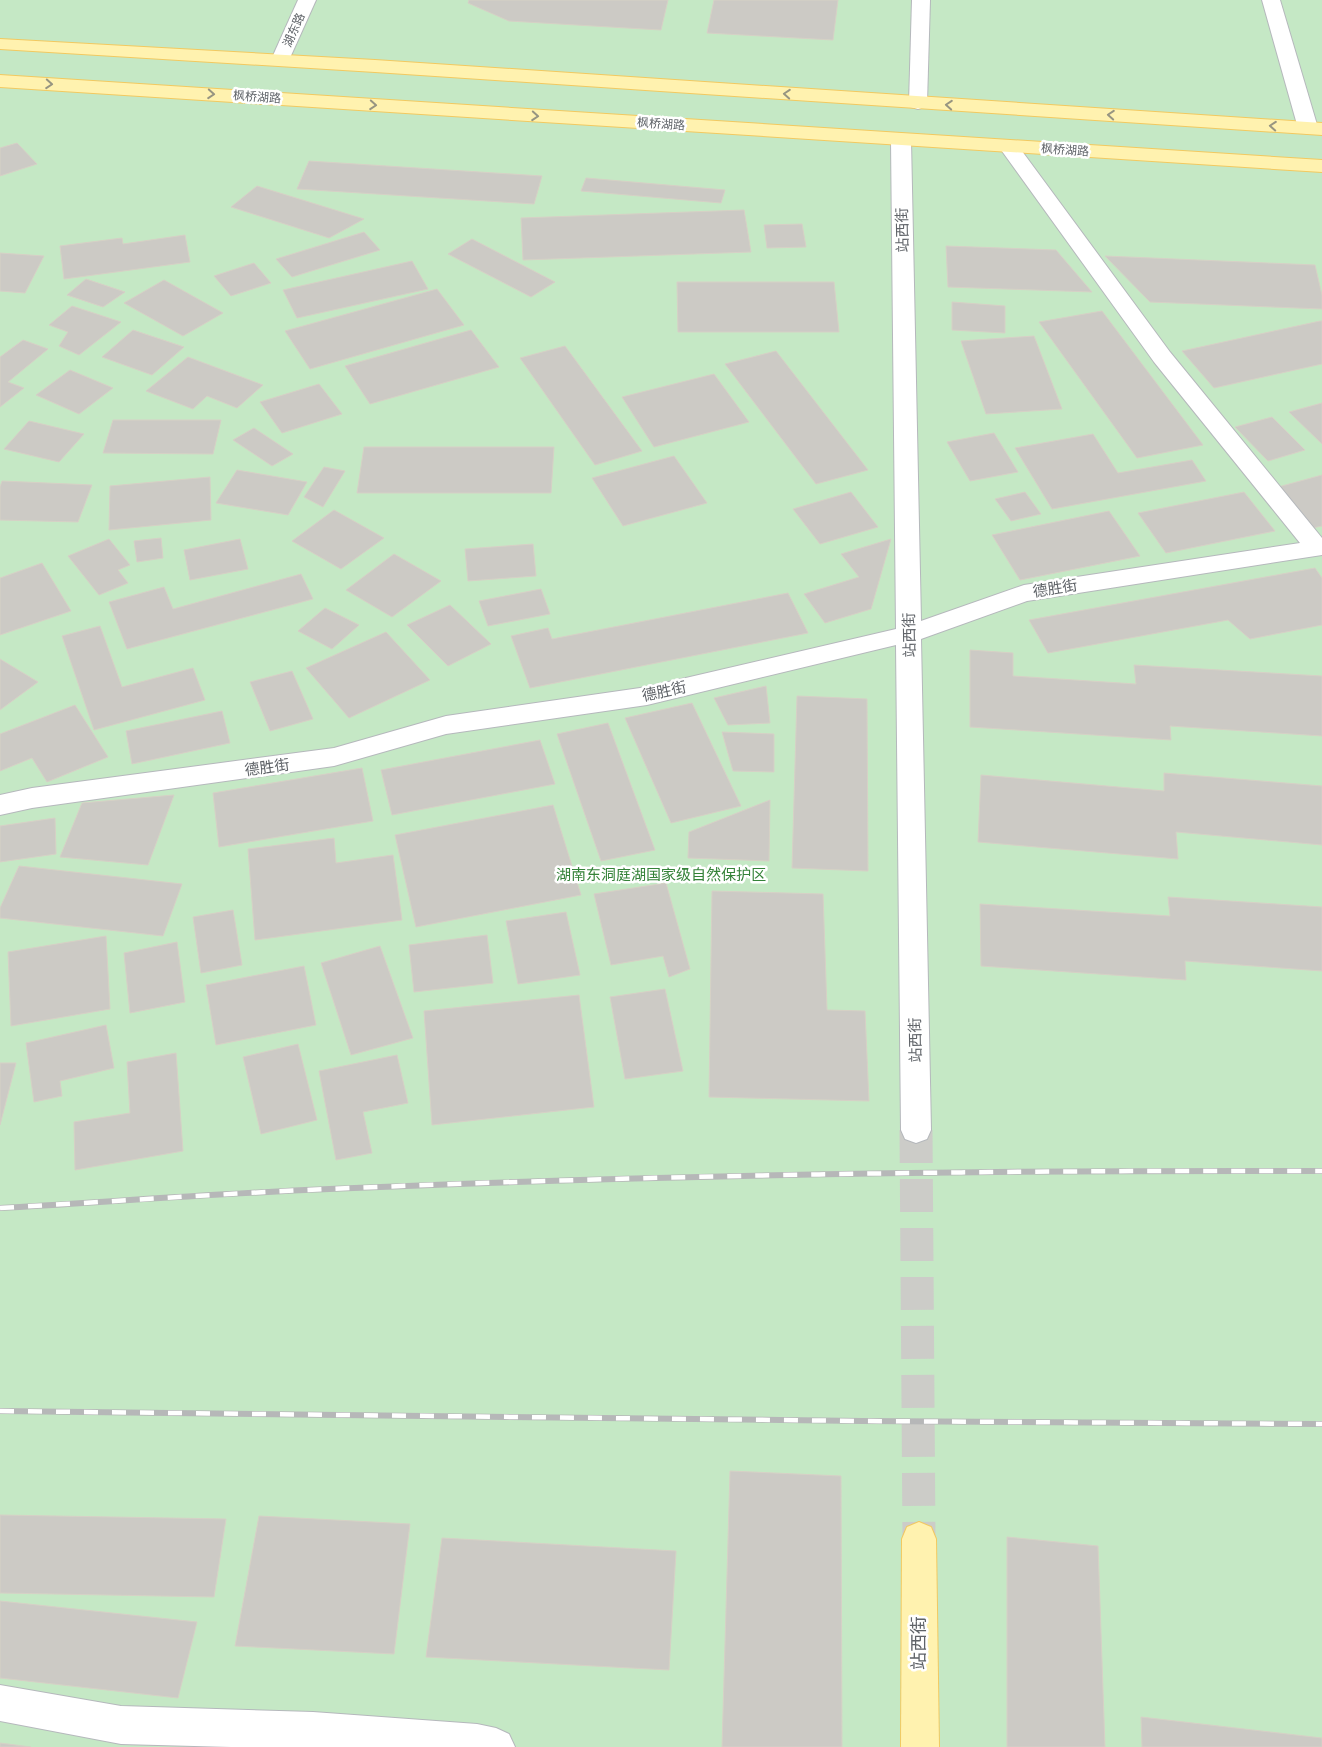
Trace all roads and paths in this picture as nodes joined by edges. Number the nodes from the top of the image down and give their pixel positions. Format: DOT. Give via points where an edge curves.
graph roads {
  1 [pos="307,0"];
  2 [pos="921,0"];
  3 [pos="1271,0"];
  4 [pos="0,44"];
  5 [pos="280,60"];
  6 [pos="0,81"];
  7 [pos="918,103"];
  8 [pos="1315,129"];
  9 [pos="901,140"];
  10 [pos="1009,146"];
  11 [pos="1322,166"];
  12 [pos="1319,548"];
  13 [pos="909,634"];
  14 [pos="0,805"];
  15 [pos="916,1130"];
  16 [pos="919,1539"];
  17 [pos="0,1703"];
  18 [pos="496,1747"];
  19 [pos="920,1747"];
  1 -- 5 [label="street, 湖东路"];
  2 -- 7 [label="street"];
  3 -- 8 [label="street"];
  4 -- 5 [label="main road"];
  7 -- 5 [label="main road, one-way"];
  6 -- 9 [label="main road, 枫桥湖路, one-way"];
  8 -- 7 [label="main road, one-way"];
  9 -- 10 [label="main road, 枫桥湖路"];
  9 -- 13 [label="street, 站西街"];
  10 -- 11 [label="main road, 枫桥湖路"];
  10 -- 12 [label="street" via="1162,357"];
  12 -- 13 [label="street, 德胜街" via="1024,593"];
  13 -- 14 [label="street, 德胜街" via="647,696 446,726 334,757"];
  13 -- 15 [label="street, 站西街"];
  16 -- 19 [label="main road, 站西街"];
  17 -- 18 [label="street" via="121,1725 313,1731"];
}
